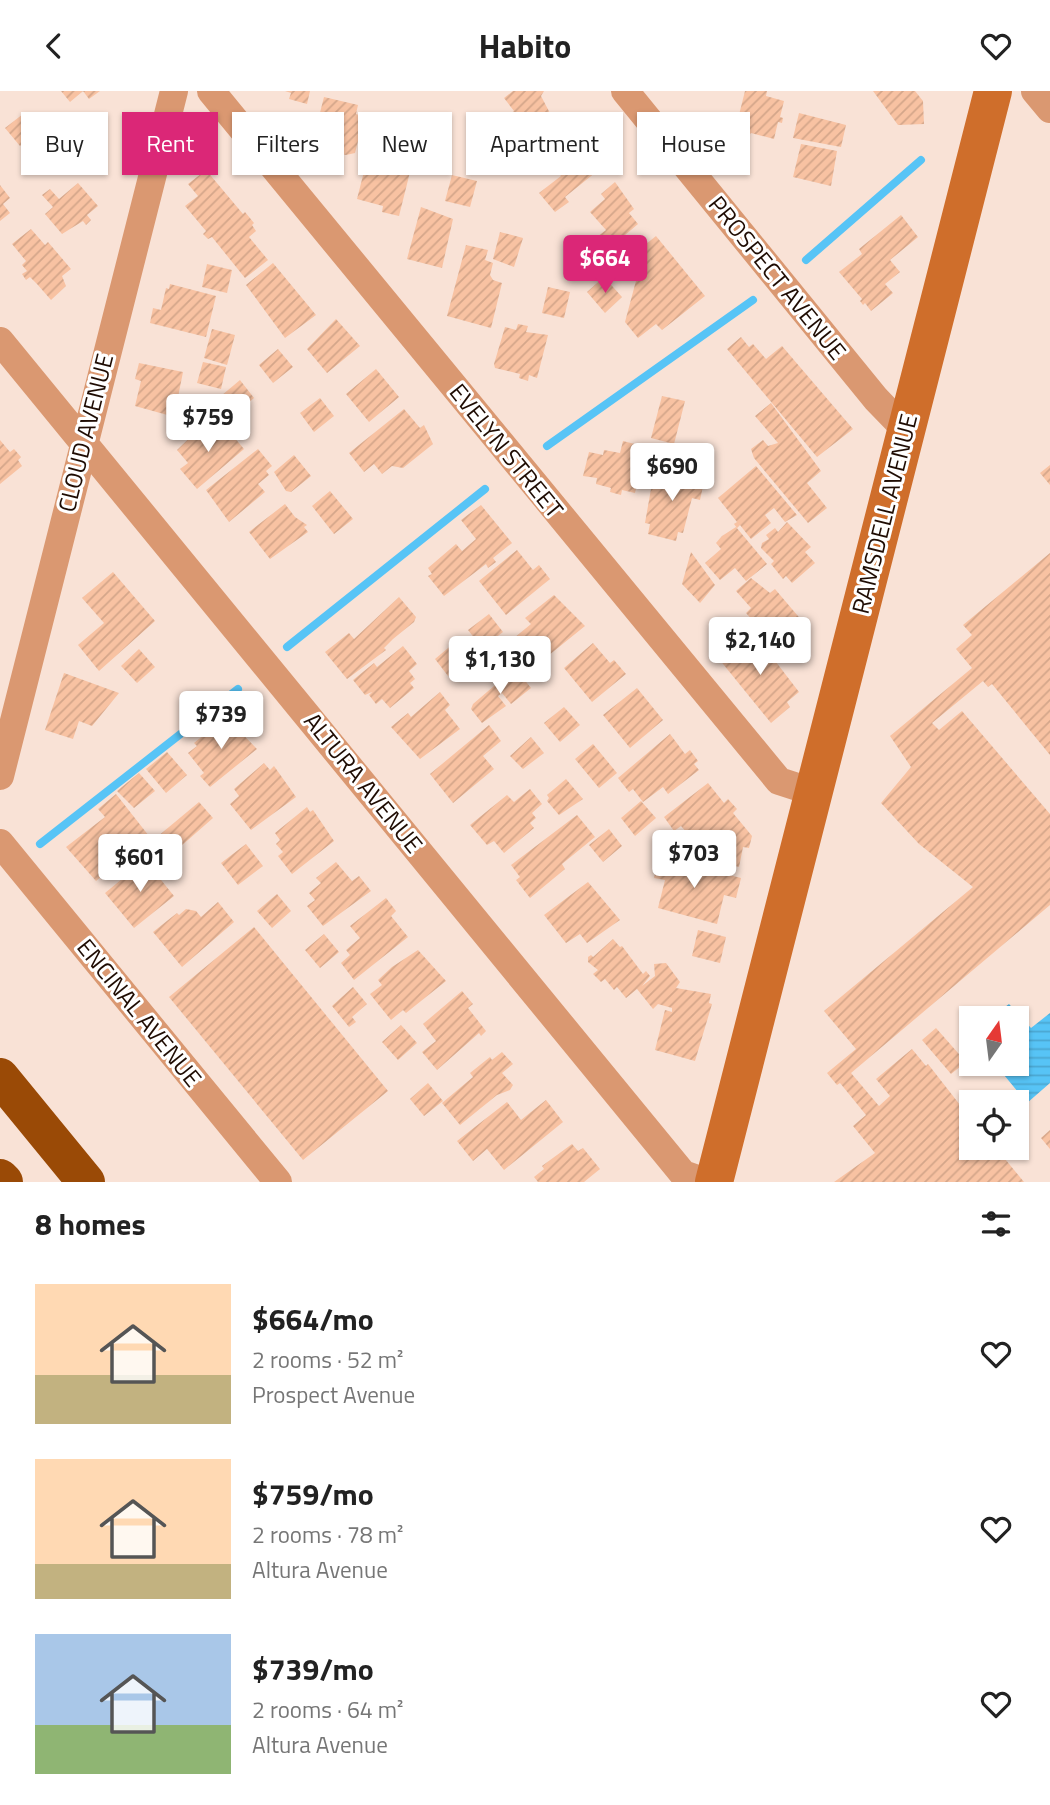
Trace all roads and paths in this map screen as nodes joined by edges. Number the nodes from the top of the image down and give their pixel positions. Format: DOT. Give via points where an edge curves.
graph roads {
  1 [pos="174,91"];
  2 [pos="211,91"];
  3 [pos="625,91"];
  4 [pos="993,91"];
  5 [pos="1035,91"];
  6 [pos="1050,109"];
  7 [pos="0,341"];
  8 [pos="906,430"];
  9 [pos="83,443"];
  10 [pos="0,776"];
  11 [pos="813,792"];
  12 [pos="0,843"];
  13 [pos="0,1077"];
  14 [pos="0,1178"];
  15 [pos="4,1182"];
  16 [pos="86,1182"];
  17 [pos="278,1182"];
  18 [pos="706,1182"];
  19 [pos="714,1182"];
  1 -- 9 [label="street, CLOUD AVENUE"];
  2 -- 11 [label="street, EVELYN STREET" via="779,782"];
  3 -- 8 [label="street, PROSPECT AVENUE"];
  4 -- 8 [label="street, RAMSDELL AVENUE"];
  5 -- 6 [label="street"];
  7 -- 9 [label="street, ALTURA AVENUE"];
  8 -- 11 [label="street, RAMSDELL AVENUE"];
  9 -- 10 [label="street, CLOUD AVENUE"];
  9 -- 18 [label="street, ALTURA AVENUE" via="684,1175"];
  11 -- 19 [label="street, RAMSDELL AVENUE"];
  12 -- 17 [label="street, ENCINAL AVENUE"];
  13 -- 16 [label="highway"];
  14 -- 15 [label="highway"];
}
